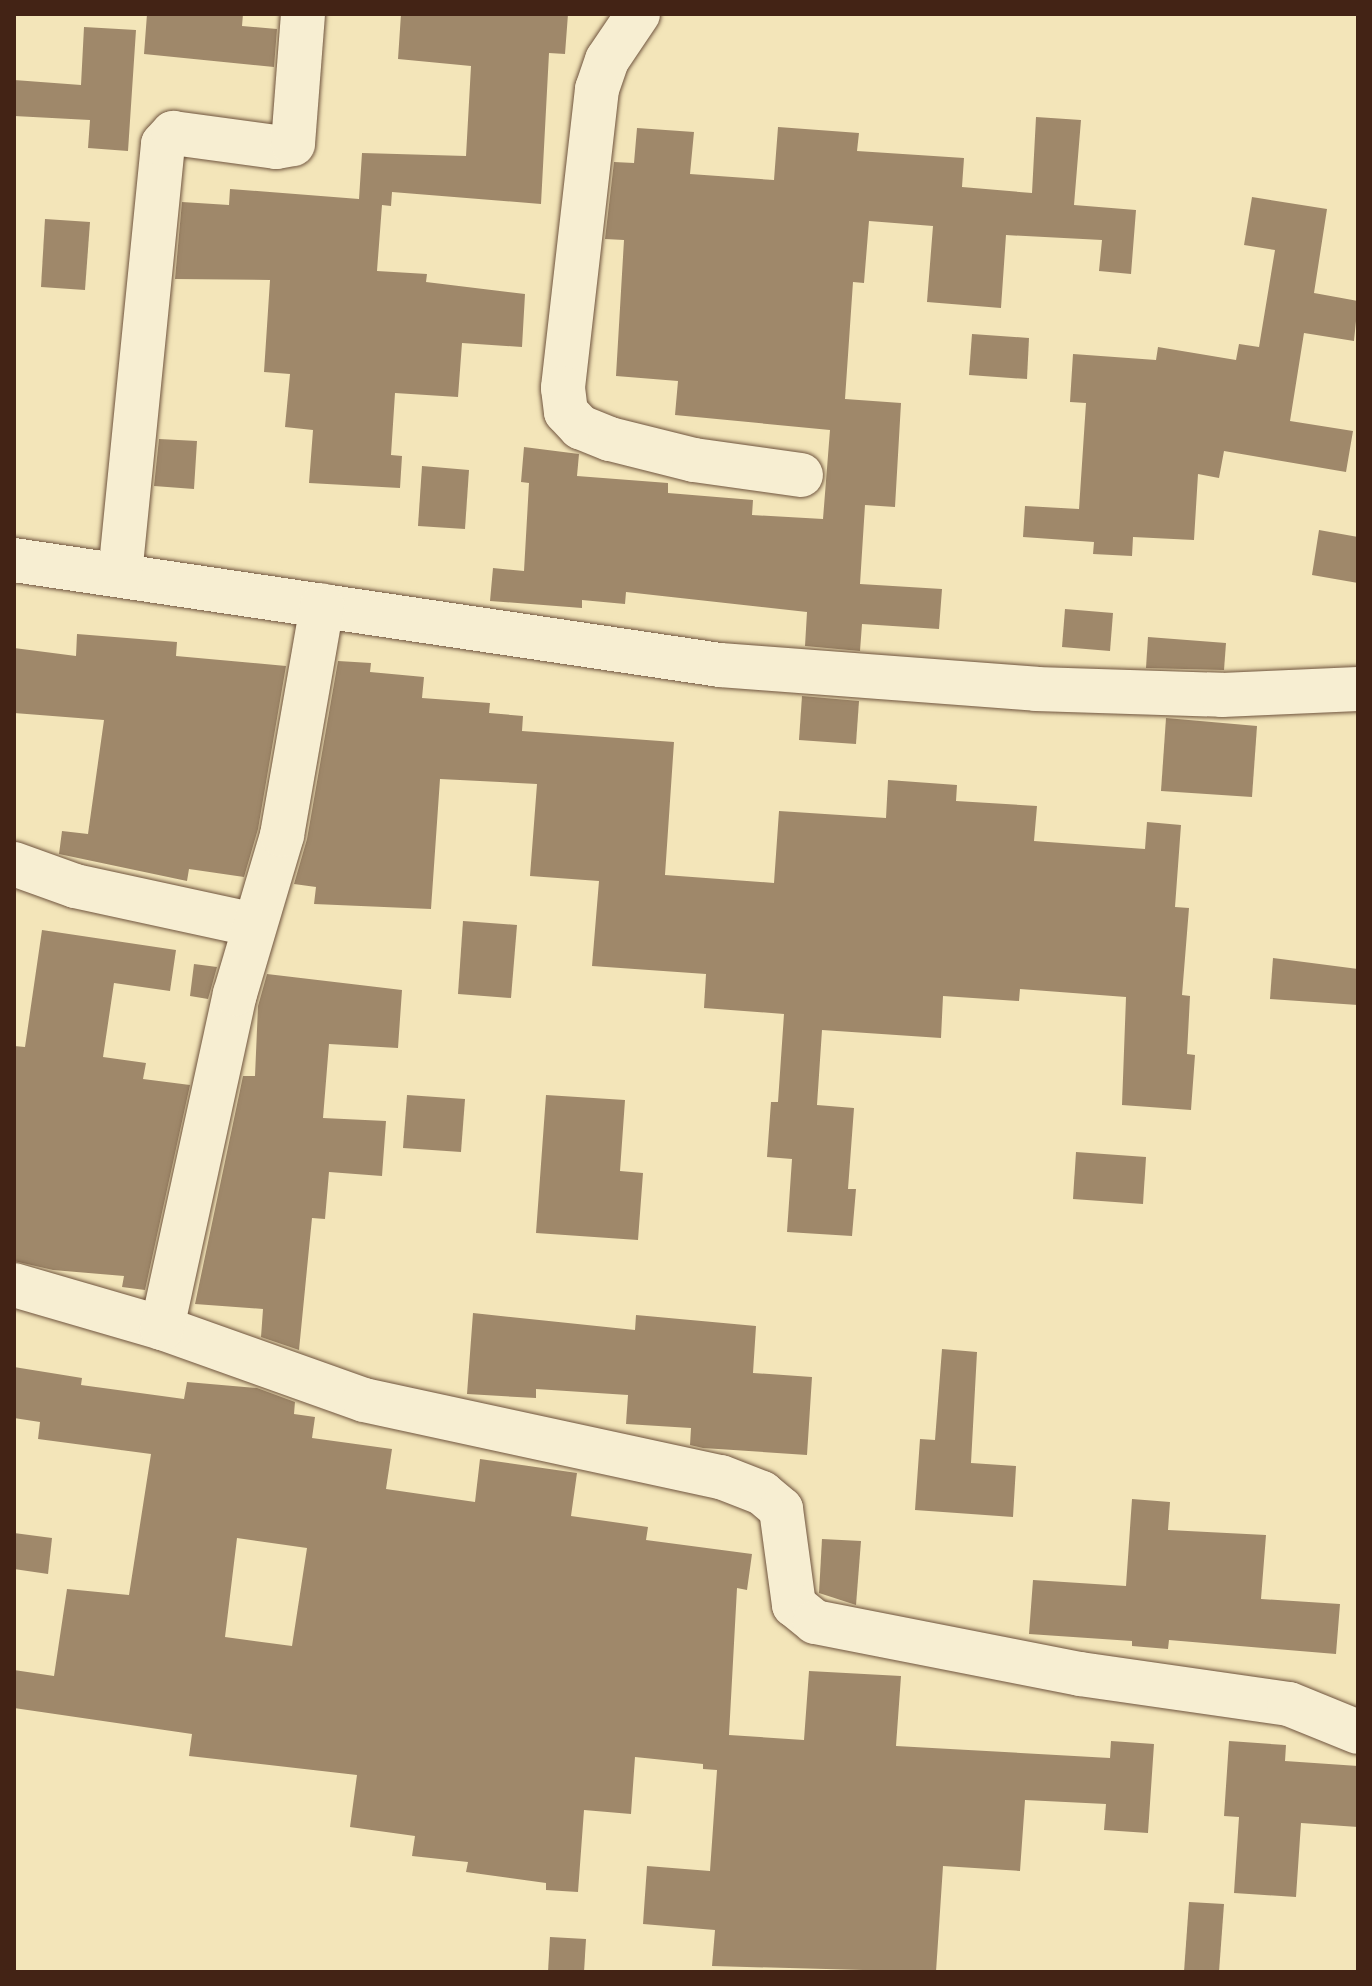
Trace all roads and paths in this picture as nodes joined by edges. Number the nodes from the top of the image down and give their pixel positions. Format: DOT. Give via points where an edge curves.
graph roads {
  1 [pos="303,14"];
  2 [pos="638,14"];
  3 [pos="801,475"];
  4 [pos="14,560"];
  5 [pos="120,575"];
  6 [pos="322,605"];
  7 [pos="1358,689"];
  8 [pos="14,864"];
  9 [pos="255,925"];
  10 [pos="14,1285"];
  11 [pos="162,1328"];
  12 [pos="1358,1732"];
  1 -- 5 [label="street" via="293,144 276,147 173,133 163,144"];
  2 -- 3 [label="street" via="607,60 597,89 563,388 566,412 580,427 610,439 694,460"];
  4 -- 5 [label="street"];
  5 -- 6 [label="street"];
  6 -- 7 [label="street" via="720,665 1036,689 1222,695"];
  6 -- 9 [label="street" via="282,835"];
  8 -- 9 [label="street" via="75,886"];
  9 -- 11 [label="street"];
  10 -- 11 [label="street"];
  11 -- 12 [label="street" via="364,1400 721,1477 762,1493 781,1509 794,1605 815,1622 1080,1674 1289,1704"];
}
